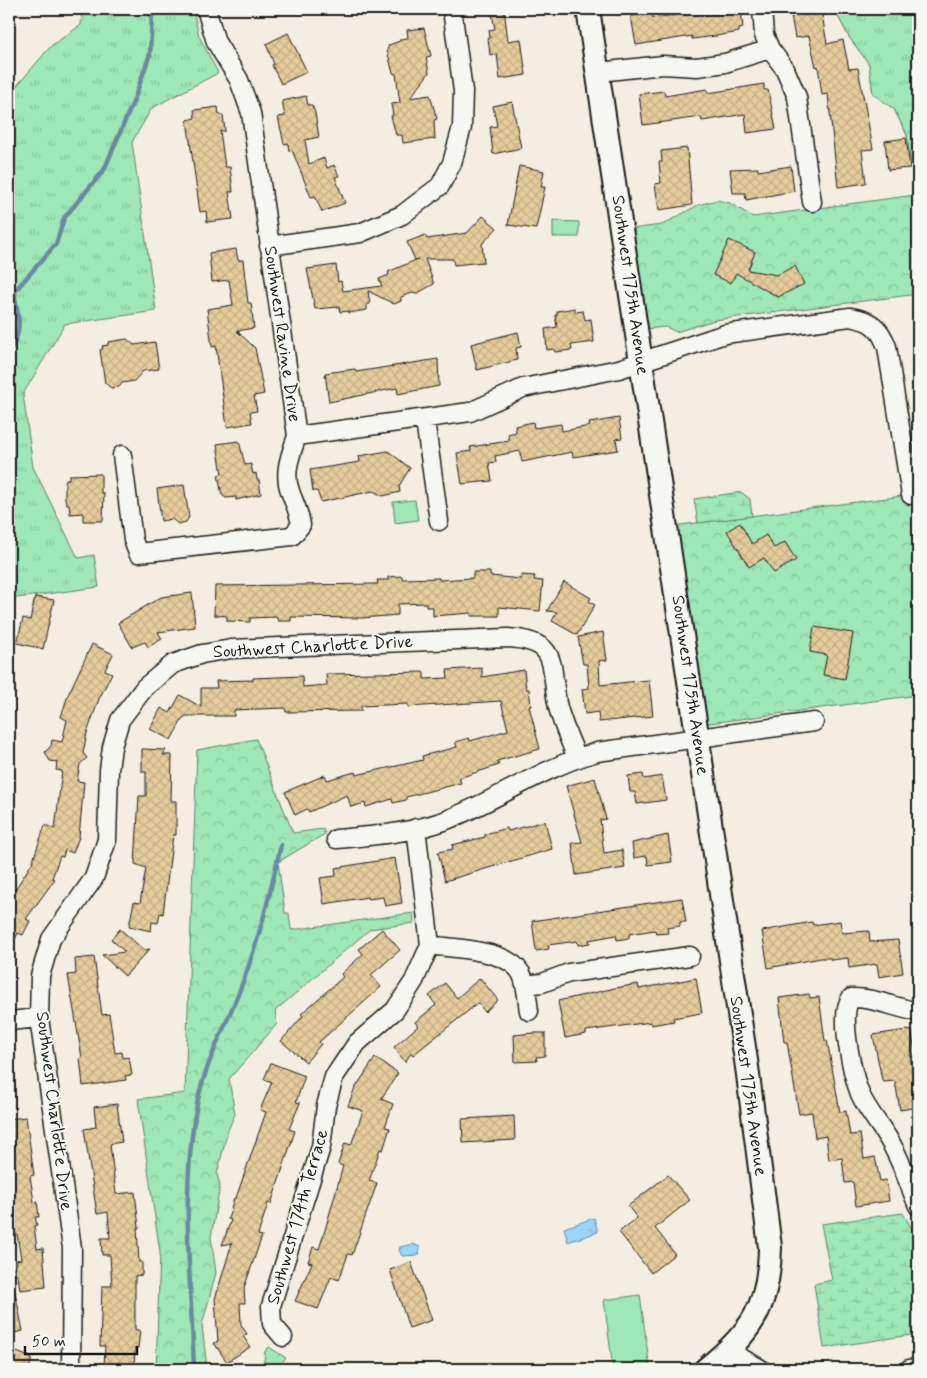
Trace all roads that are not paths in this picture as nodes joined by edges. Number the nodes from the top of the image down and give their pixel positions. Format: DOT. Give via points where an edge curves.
graph roads {
  1 [pos="206,9"];
  2 [pos="452,9"];
  3 [pos="588,9"];
  4 [pos="762,9"];
  5 [pos="770,49"];
  6 [pos="599,72"];
  7 [pos="812,202"];
  8 [pos="270,246"];
  9 [pos="641,362"];
  10 [pos="424,420"];
  11 [pos="297,436"];
  12 [pos="122,455"];
  13 [pos="911,495"];
  14 [pos="439,521"];
  15 [pos="814,722"];
  16 [pos="698,738"];
  17 [pos="577,758"];
  18 [pos="416,828"];
  19 [pos="336,839"];
  20 [pos="430,946"];
  21 [pos="690,956"];
  22 [pos="525,985"];
  23 [pos="529,1011"];
  24 [pos="918,1012"];
  25 [pos="39,1018"];
  26 [pos="9,1021"];
  27 [pos="918,1206"];
  28 [pos="284,1337"];
  29 [pos="727,1350"];
  30 [pos="918,1368"];
  31 [pos="71,1369"];
  32 [pos="706,1369"];
  33 [pos="761,1369"];
  34 [pos="909,1369"];
  1 -- 8 [label="street, Southwest Ravine Drive" via="216,42 239,80 251,113"];
  2 -- 8 [label="street" via="463,90 462,127 452,163 440,186 402,215 360,233"];
  3 -- 6 [label="main road, Southwest 175th Avenue"];
  4 -- 5 [label="street" via="764,35"];
  5 -- 6 [label="street" via="697,67 663,65"];
  5 -- 7 [label="street" via="785,69 797,97"];
  6 -- 9 [label="main road, Southwest 175th Avenue"];
  8 -- 11 [label="street, Southwest Ravine Drive"];
  9 -- 10 [label="street, Southwest Ravine Drive" via="523,388 470,412"];
  9 -- 13 [label="street, Southwest Ravine Drive" via="748,329 850,317 868,320 875,325 887,347"];
  9 -- 16 [label="main road, Southwest 175th Avenue"];
  10 -- 11 [label="street, Southwest Ravine Drive"];
  10 -- 14 [label="street"];
  11 -- 12 [label="street" via="286,473 301,525 292,536 138,553 132,540"];
  15 -- 16 [label="street"];
  16 -- 17 [label="street" via="610,749"];
  16 -- 29 [label="main road, Southwest 175th Avenue" via="770,1247 765,1296 754,1320"];
  17 -- 18 [label="street" via="445,820"];
  17 -- 25 [label="street, Southwest Charlotte Drive" via="558,705 551,660 539,644 528,639 231,649 173,664 145,687 120,720 109,770 107,840 94,878 51,939 40,976"];
  18 -- 19 [label="street"];
  18 -- 20 [label="street"];
  20 -- 22 [label="street" via="497,955 512,964"];
  20 -- 28 [label="street, Southwest 174th Terrace" via="414,982 395,1010 357,1043 334,1077 326,1106 321,1147 271,1306 272,1324"];
  21 -- 22 [label="street" via="569,973 542,983"];
  22 -- 23 [label="street"];
  24 -- 27 [label="street" via="864,997 851,998 845,1016 853,1072 860,1095 894,1149"];
  25 -- 26 [label="street"];
  25 -- 31 [label="street, Southwest Charlotte Drive" via="72,1248"];
  29 -- 32 [label="main road, Southwest 175th Avenue"];
  29 -- 33 [label="street"];
  30 -- 34 [label="street"];
}
